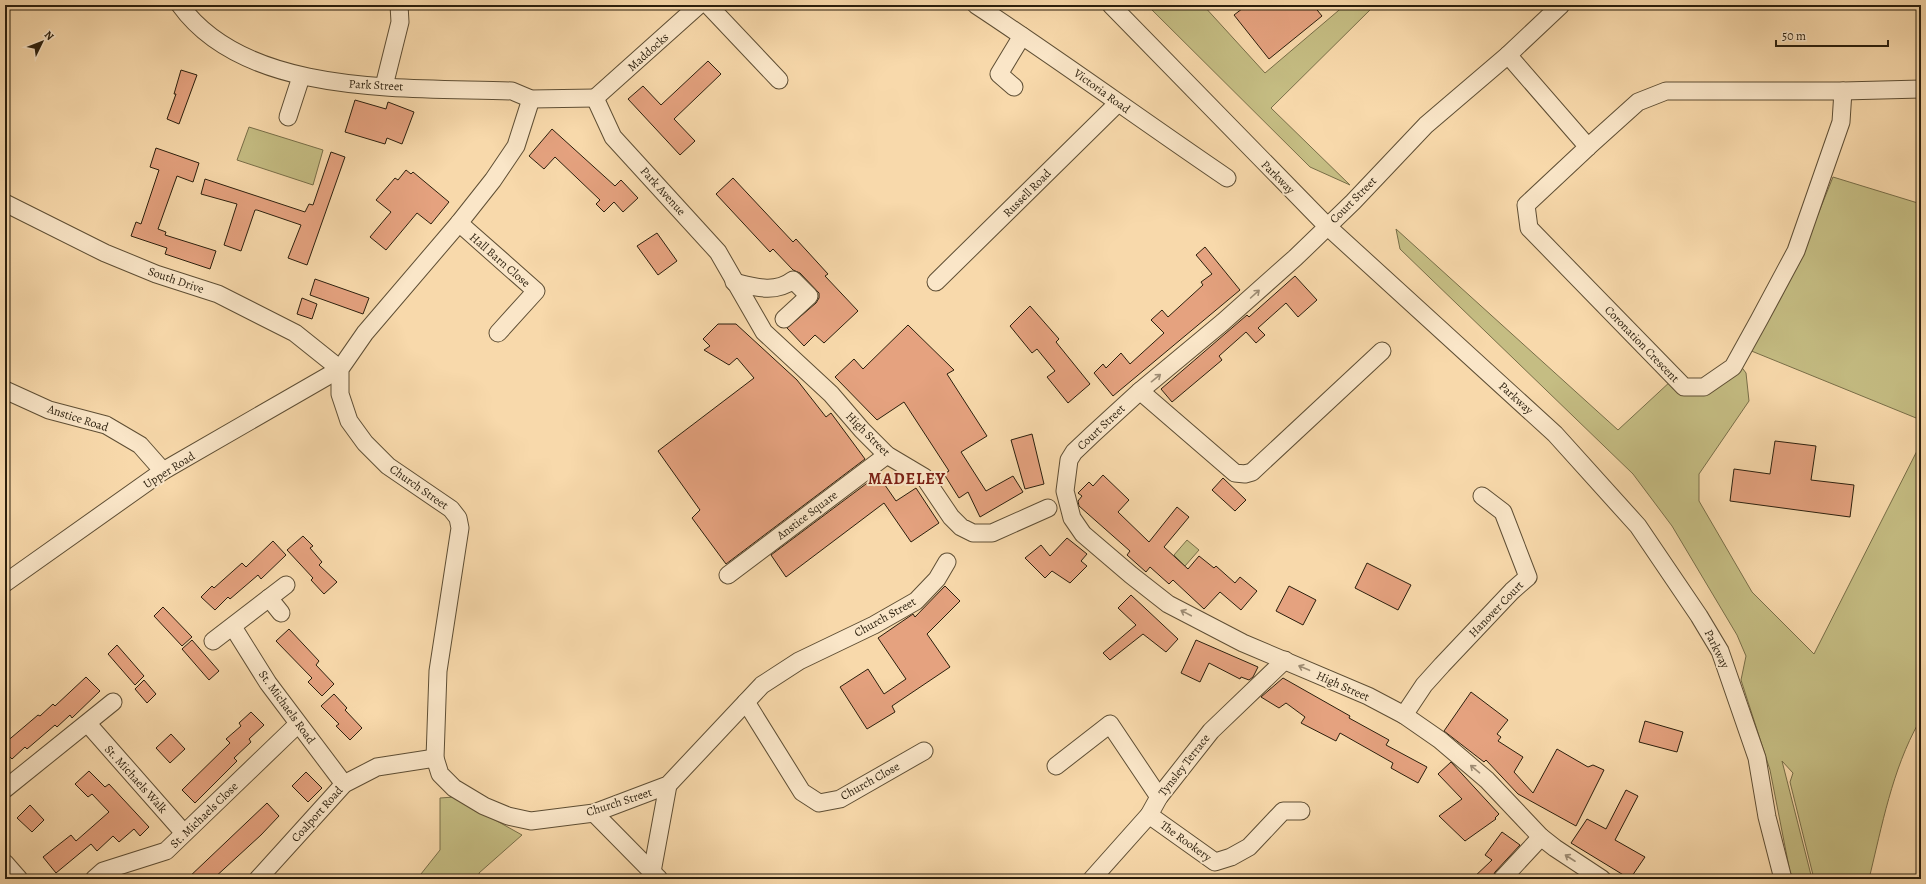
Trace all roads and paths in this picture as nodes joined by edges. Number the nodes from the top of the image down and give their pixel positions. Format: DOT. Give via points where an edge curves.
graph roads {
  1 [pos="180,5"];
  2 [pos="399,5"];
  3 [pos="700,5"];
  4 [pos="708,5"];
  5 [pos="976,5"];
  6 [pos="1111,5"];
  7 [pos="1561,5"];
  8 [pos="1022,36"];
  9 [pos="1508,55"];
  10 [pos="301,77"];
  11 [pos="779,80"];
  12 [pos="384,86"];
  13 [pos="1014,87"];
  14 [pos="1921,89"];
  15 [pos="1844,91"];
  16 [pos="595,98"];
  17 [pos="531,99"];
  18 [pos="1118,103"];
  19 [pos="288,117"];
  20 [pos="1588,146"];
  21 [pos="1227,178"];
  22 [pos="5,203"];
  23 [pos="459,223"];
  24 [pos="1327,226"];
  25 [pos="734,282"];
  26 [pos="936,282"];
  27 [pos="784,319"];
  28 [pos="498,333"];
  29 [pos="1382,351"];
  30 [pos="340,369"];
  31 [pos="5,390"];
  32 [pos="1140,391"];
  33 [pos="887,455"];
  34 [pos="163,471"];
  35 [pos="1065,491"];
  36 [pos="1482,496"];
  37 [pos="1048,508"];
  38 [pos="1071,515"];
  39 [pos="947,562"];
  40 [pos="728,575"];
  41 [pos="5,583"];
  42 [pos="286,585"];
  43 [pos="269,598"];
  44 [pos="281,613"];
  45 [pos="233,627"];
  46 [pos="213,641"];
  47 [pos="1285,660"];
  48 [pos="113,702"];
  49 [pos="746,702"];
  50 [pos="1404,715"];
  51 [pos="88,724"];
  52 [pos="298,724"];
  53 [pos="924,751"];
  54 [pos="435,758"];
  55 [pos="1056,766"];
  56 [pos="344,784"];
  57 [pos="668,786"];
  58 [pos="5,789"];
  59 [pos="1159,797"];
  60 [pos="1301,811"];
  61 [pos="594,813"];
  62 [pos="1149,815"];
  63 [pos="184,833"];
  64 [pos="1541,837"];
  65 [pos="5,864"];
  66 [pos="655,875"];
  67 [pos="19,879"];
  68 [pos="94,879"];
  69 [pos="258,879"];
  70 [pos="1092,879"];
  71 [pos="1502,879"];
  72 [pos="1602,879"];
  73 [pos="1783,879"];
  1 -- 10 [label="street, Park Street" via="191,21 236,53"];
  2 -- 12 [label="street" via="400,22"];
  3 -- 16 [label="street, Maddocks"];
  4 -- 11 [label="street"];
  5 -- 8 [label="street, Victoria Road"];
  6 -- 24 [label="street, Parkway"];
  7 -- 9 [label="street, Court Street"];
  8 -- 13 [label="street" via="999,74"];
  8 -- 18 [label="street, Victoria Road"];
  9 -- 20 [label="street"];
  9 -- 24 [label="street, Court Street" via="1426,125"];
  10 -- 12 [label="street, Park Street" via="325,82"];
  10 -- 19 [label="street"];
  12 -- 17 [label="street, Park Street" via="512,91"];
  14 -- 15 [label="street, Coronation Crescent"];
  15 -- 20 [label="street, Coronation Crescent" via="1666,91 1638,102"];
  15 -- 20 [label="street, Coronation Crescent" via="1841,122 1796,251 1733,367 1704,387 1684,387 1529,228 1526,205"];
  16 -- 17 [label="street, Park Street"];
  16 -- 25 [label="street, Park Avenue" via="613,136 718,252"];
  17 -- 23 [label="street" via="516,146"];
  18 -- 21 [label="street, Victoria Road"];
  18 -- 26 [label="street, Russell Road"];
  22 -- 30 [label="street, South Drive" via="105,253 156,274 218,294 295,333"];
  23 -- 28 [label="street, Hall Barn Close" via="536,291"];
  23 -- 30 [label="street" via="365,333"];
  32 -- 24 [label="street, Court Street, one-way" via="1224,322"];
  24 -- 73 [label="street, Parkway" via="1555,434 1638,526 1720,651 1757,758 1767,817"];
  25 -- 27 [label="street" via="760,288 776,288 793,280 810,296"];
  25 -- 33 [label="street, High Street" via="764,332 831,394"];
  29 -- 32 [label="street" via="1252,472 1244,474 1235,473"];
  30 -- 34 [label="street, Upper Road"];
  30 -- 54 [label="street, Church Street" via="340,394 349,421 365,444 388,466 451,510 458,518 460,528 438,671"];
  31 -- 34 [label="street, Anstice Road" via="49,410 106,425 140,445"];
  32 -- 35 [label="street, Court Street" via="1074,452 1070,460"];
  33 -- 37 [label="street, High Street" via="924,477 951,517 961,527 973,533 992,532"];
  33 -- 40 [label="street, Anstice Square"];
  34 -- 41 [label="street, Upper Road"];
  35 -- 37 [label="street, High Street" via="1051,498"];
  35 -- 38 [label="street, High Street"];
  36 -- 50 [label="street, Hanover Court" via="1503,512 1528,577 1442,664"];
  37 -- 38 [label="street" via="1059,515"];
  47 -- 38 [label="street, High Street, one-way" via="1243,643 1168,604 1083,534"];
  39 -- 49 [label="street, Church Street" via="938,579 916,601 874,625 799,661 762,685"];
  42 -- 43 [label="street"];
  43 -- 44 [label="street"];
  43 -- 45 [label="street"];
  45 -- 46 [label="street"];
  45 -- 52 [label="street, St. Michaels Road" via="268,683"];
  50 -- 47 [label="street, High Street, one-way" via="1368,696"];
  47 -- 59 [label="street, Tynsley Terrace" via="1211,731"];
  48 -- 51 [label="street"];
  49 -- 53 [label="street, Church Close" via="802,792 819,803 840,799"];
  49 -- 57 [label="street, Church Street"];
  64 -- 50 [label="street, High Street, one-way" via="1487,780 1440,740"];
  51 -- 58 [label="street"];
  51 -- 63 [label="street, St. Michaels Walk"];
  52 -- 56 [label="street, St. Michaels Road"];
  52 -- 63 [label="street, St. Michaels Close"];
  54 -- 56 [label="street, Coalport Road" via="377,766"];
  54 -- 61 [label="street, Church Street" via="440,774 454,788 484,806 508,816 531,821"];
  55 -- 59 [label="street" via="1110,724"];
  56 -- 69 [label="street, Coalport Road"];
  57 -- 61 [label="street, Church Street"];
  57 -- 66 [label="street, Church Street"];
  59 -- 62 [label="street, Tynsley Terrace"];
  60 -- 62 [label="street, The Rookery" via="1283,811 1249,847 1215,862"];
  61 -- 66 [label="street"];
  62 -- 70 [label="street, Tynsley Terrace"];
  63 -- 68 [label="street, St. Michaels Close" via="166,851 103,871"];
  64 -- 71 [label="street"];
  72 -- 64 [label="street, High Street, one-way"];
  65 -- 67 [label="street"];
}
